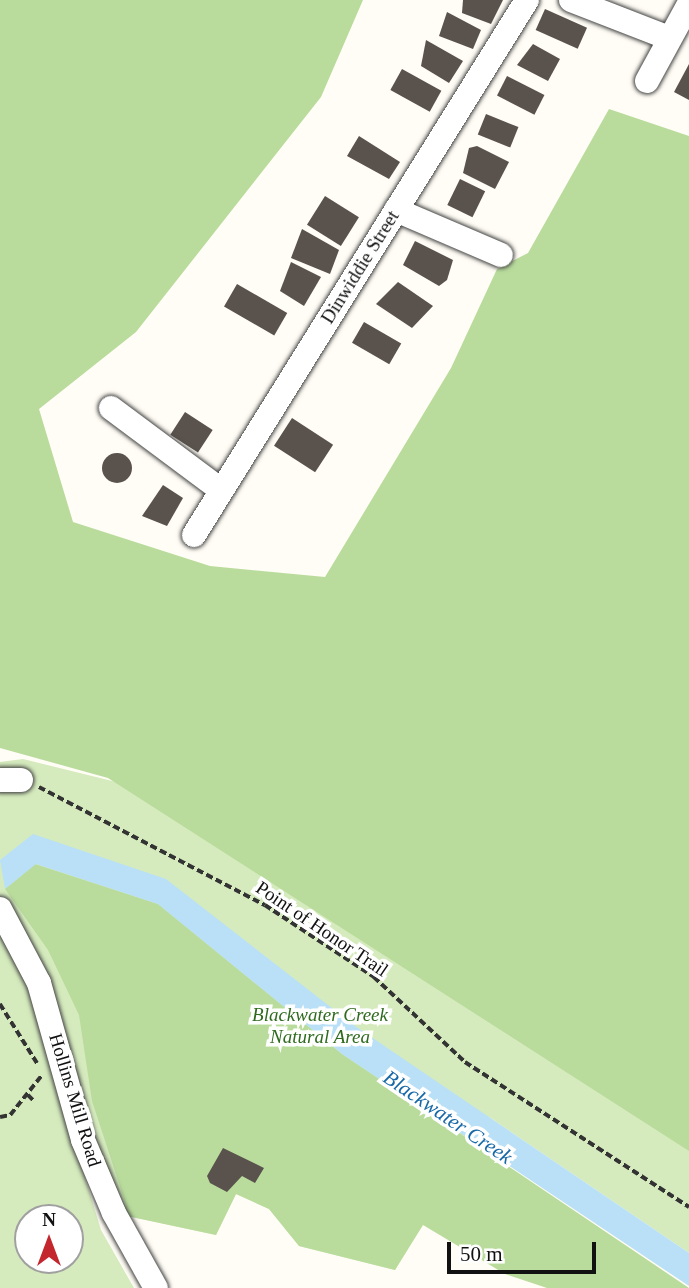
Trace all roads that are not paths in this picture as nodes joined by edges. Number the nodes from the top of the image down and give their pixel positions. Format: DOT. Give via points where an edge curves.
graph roads {
  1 [pos="527,0"];
  2 [pos="571,0"];
  3 [pos="689,4"];
  4 [pos="669,38"];
  5 [pos="647,81"];
  6 [pos="396,210"];
  7 [pos="501,255"];
  8 [pos="111,408"];
  9 [pos="220,490"];
  10 [pos="194,535"];
  11 [pos="4,914"];
  12 [pos="156,1288"];
  1 -- 6 [label="street, Dinwiddie Street"];
  2 -- 4 [label="street"];
  3 -- 4 [label="street"];
  4 -- 5 [label="street"];
  6 -- 7 [label="street"];
  6 -- 9 [label="street, Dinwiddie Street"];
  8 -- 9 [label="street"];
  9 -- 10 [label="street, Dinwiddie Street"];
  11 -- 12 [label="street, Hollins Mill Road" via="50,1014 83,1140 114,1213"];
}
